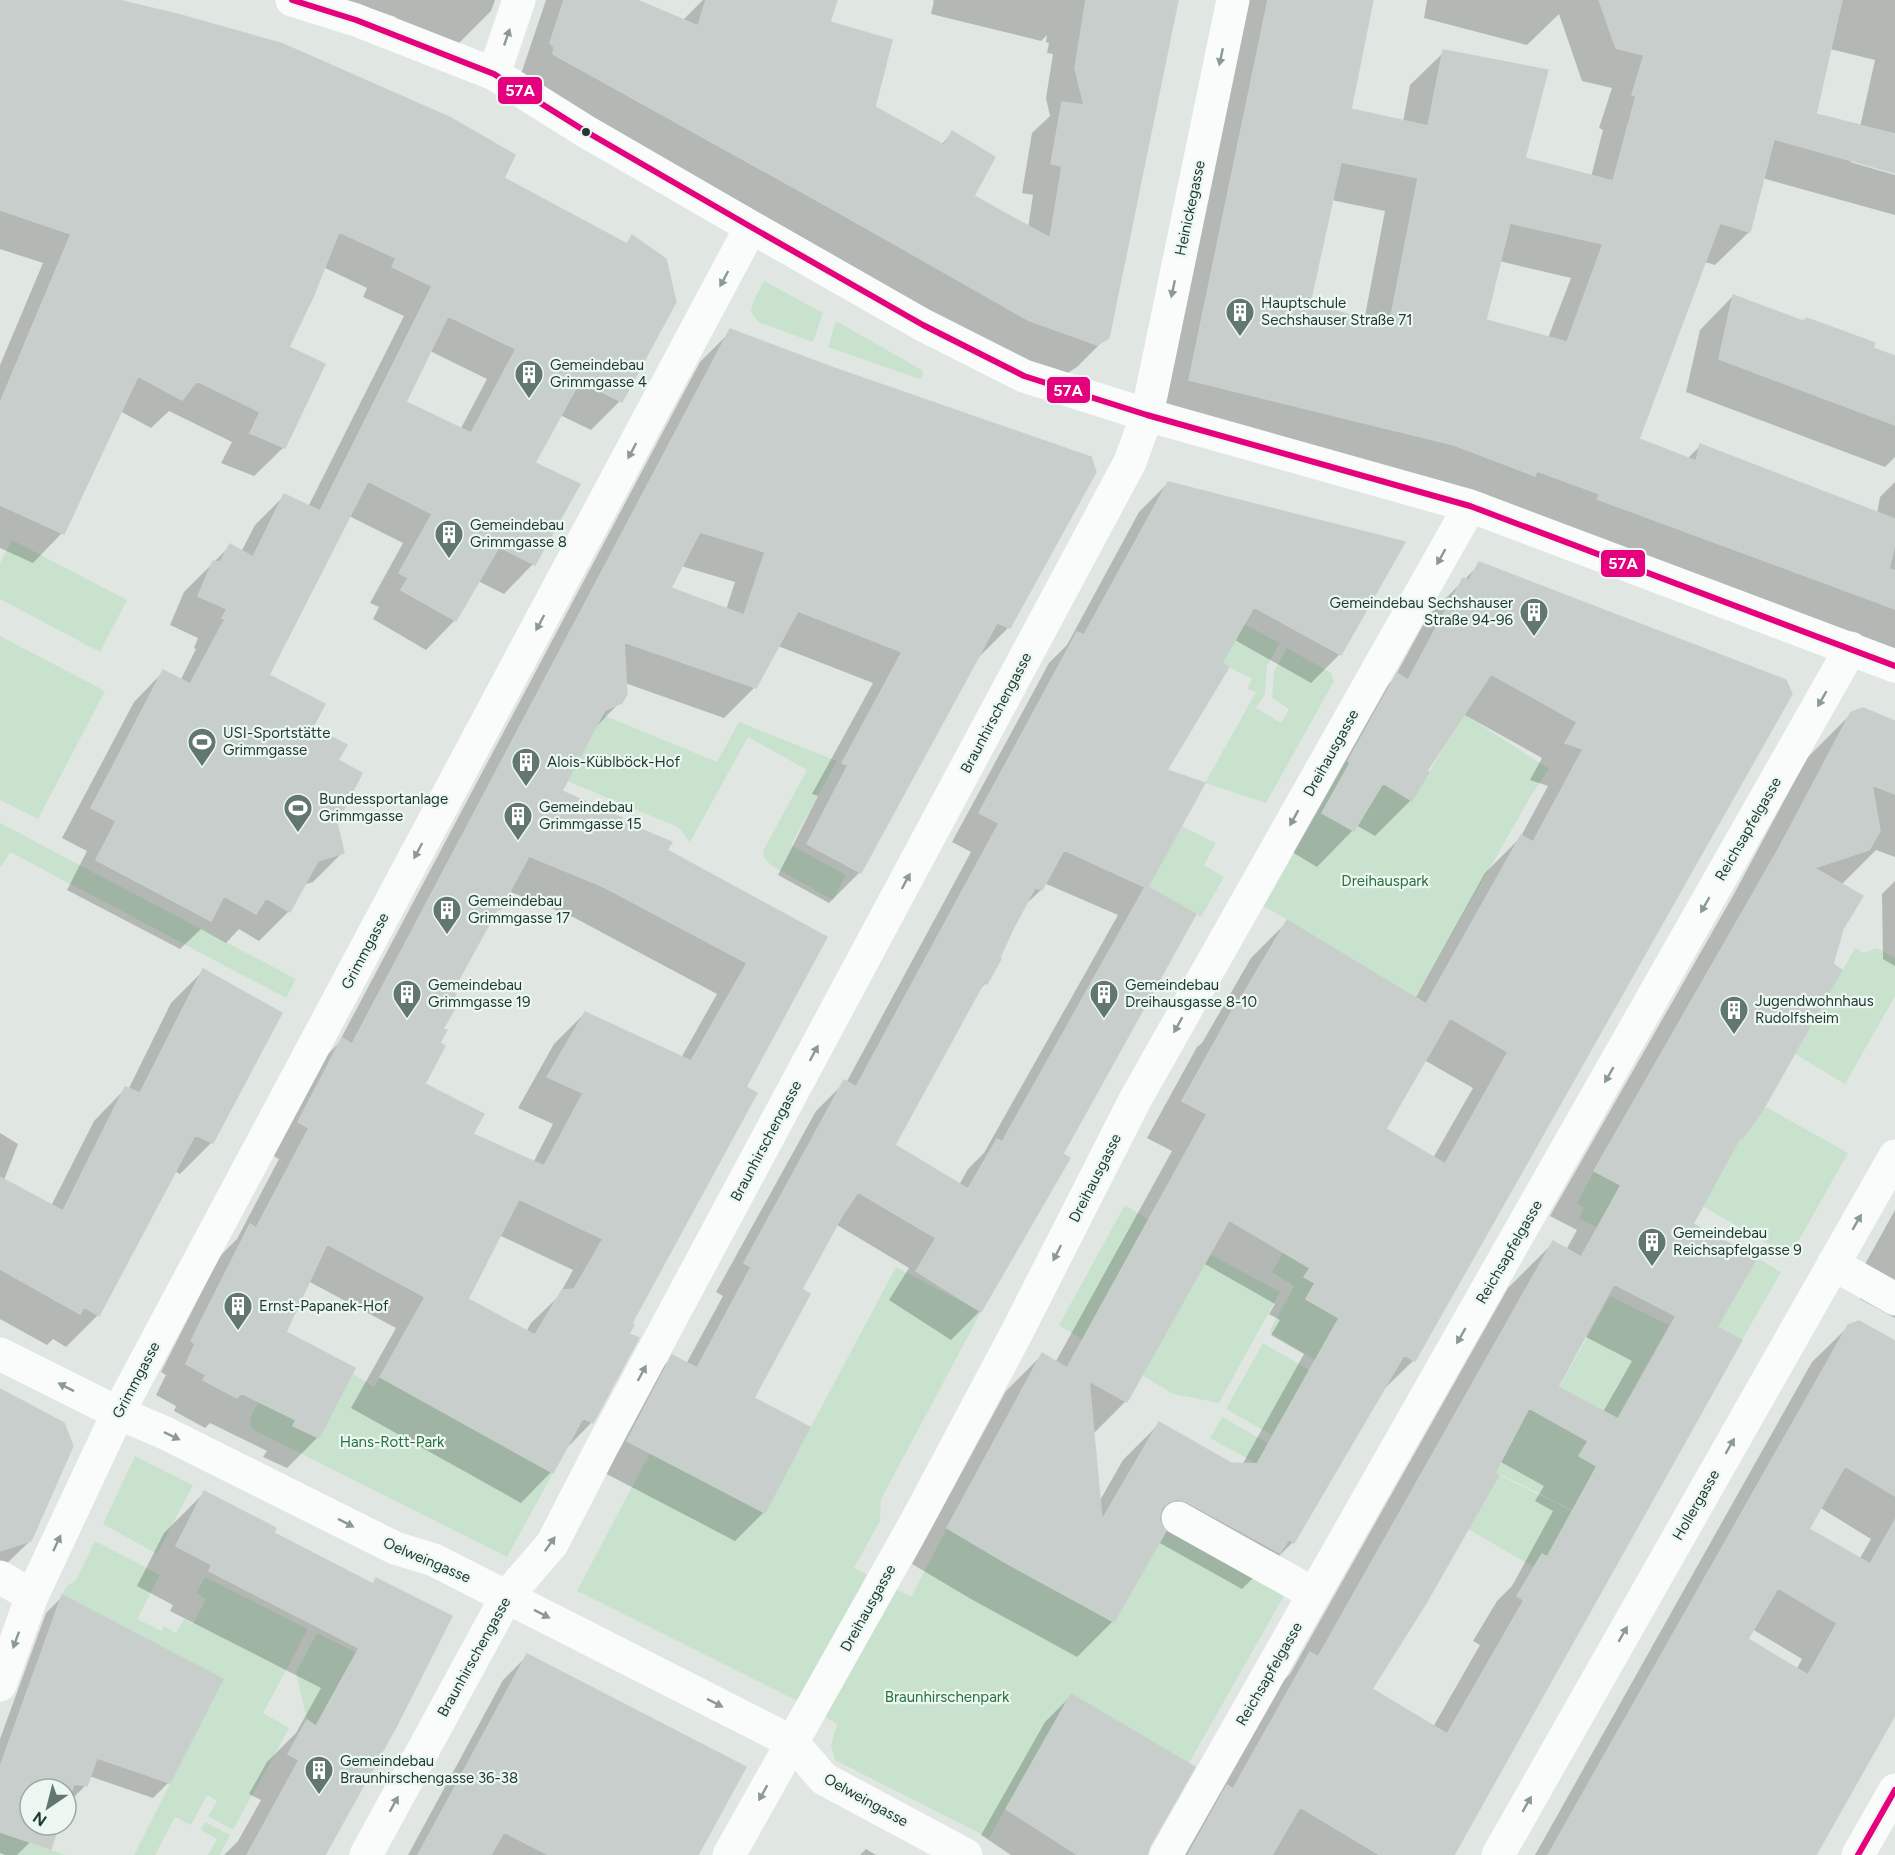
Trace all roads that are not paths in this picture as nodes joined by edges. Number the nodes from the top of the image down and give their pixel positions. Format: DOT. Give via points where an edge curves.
graph roads {
  1 [pos="292,0"];
  2 [pos="519,0"];
  3 [pos="1233,0"];
  4 [pos="494,74"];
  5 [pos="751,227"];
  6 [pos="1147,416"];
  7 [pos="1470,506"];
  8 [pos="1851,648"];
  9 [pos="1895,666"];
  10 [pos="1895,1156"];
  11 [pos="1833,1264"];
  12 [pos="1895,1299"];
  13 [pos="0,1354"];
  14 [pos="118,1413"];
  15 [pos="1178,1518"];
  16 [pos="0,1577"];
  17 [pos="1314,1594"];
  18 [pos="32,1596"];
  19 [pos="507,1596"];
  20 [pos="0,1685"];
  21 [pos="792,1742"];
  22 [pos="1895,1790"];
  23 [pos="366,1855"];
  24 [pos="729,1855"];
  25 [pos="966,1855"];
  26 [pos="1166,1855"];
  27 [pos="1498,1855"];
  28 [pos="1858,1855"];
  1 -- 4 [label="street" via="356,20"];
  4 -- 2 [label="street, one-way"];
  3 -- 6 [label="street, Heinickegasse, one-way"];
  4 -- 5 [label="street"];
  5 -- 6 [label="street" via="923,325 1024,376"];
  5 -- 14 [label="street, Grimmgasse, one-way"];
  6 -- 7 [label="street"];
  19 -- 6 [label="street, Braunhirschengasse, one-way" via="552,1544 1130,462"];
  7 -- 8 [label="street"];
  7 -- 21 [label="street, Dreihausgasse, one-way" via="1136,1100 938,1480"];
  8 -- 9 [label="street"];
  8 -- 17 [label="street, Reichsapfelgasse, one-way"];
  11 -- 10 [label="street, Hollergasse, one-way"];
  11 -- 12 [label="street"];
  27 -- 11 [label="street, Hollergasse, one-way"];
  14 -- 13 [label="street, Oelweingasse, one-way"];
  18 -- 14 [label="street, Grimmgasse, one-way"];
  14 -- 19 [label="street, Oelweingasse, one-way" via="395,1548 434,1560"];
  15 -- 17 [label="street"];
  16 -- 18 [label="street"];
  17 -- 26 [label="street, Reichsapfelgasse"];
  18 -- 20 [label="street, Grimmgasse, one-way"];
  19 -- 21 [label="street, Oelweingasse, one-way"];
  23 -- 19 [label="street, Braunhirschengasse, one-way"];
  21 -- 24 [label="street, Dreihausgasse, one-way"];
  21 -- 25 [label="street, Oelweingasse" via="824,1779"];
  22 -- 28 [label="street"];
}
